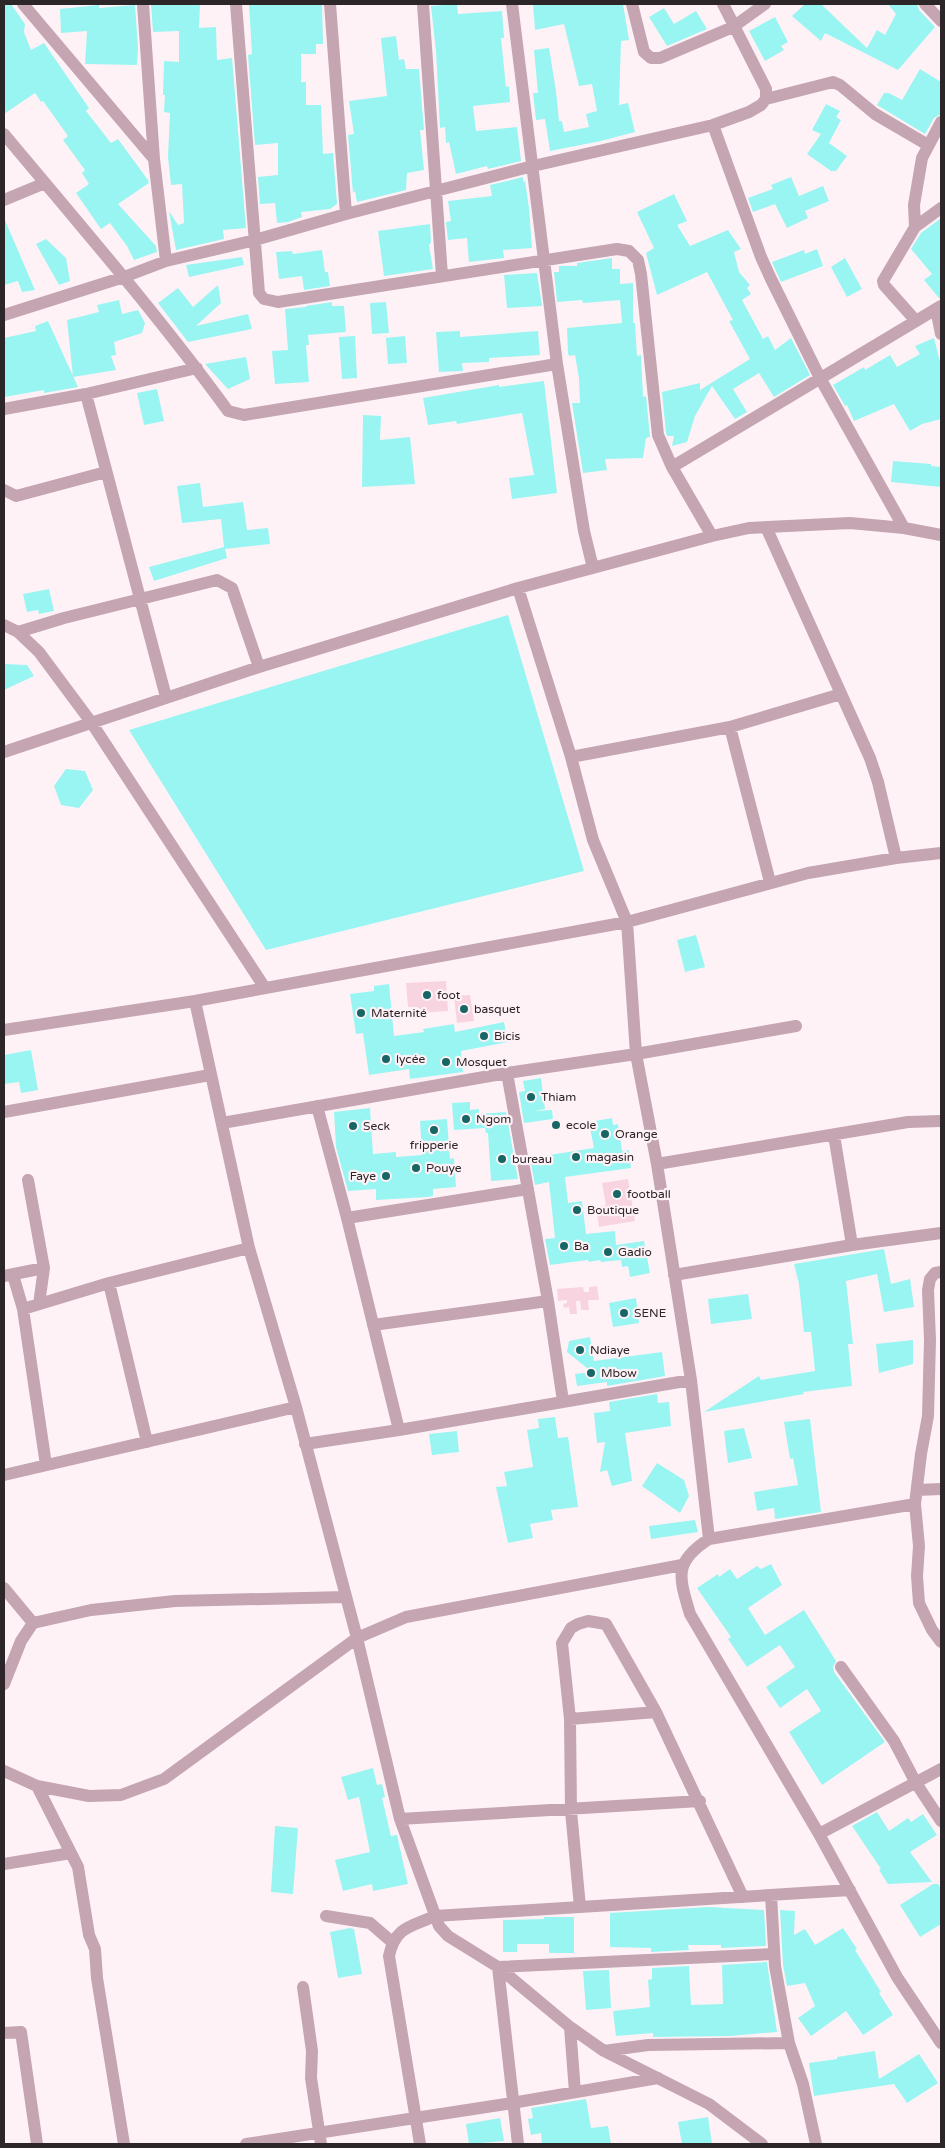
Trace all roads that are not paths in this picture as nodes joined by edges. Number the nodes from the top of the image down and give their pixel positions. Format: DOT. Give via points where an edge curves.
graph roads {
  1 [pos="24,4"];
  2 [pos="143,4"];
  3 [pos="236,4"];
  4 [pos="330,4"];
  5 [pos="423,4"];
  6 [pos="512,4"];
  7 [pos="632,4"];
  8 [pos="723,4"];
  9 [pos="765,4"];
  10 [pos="925,4"];
  11 [pos="941,21"];
  12 [pos="733,26"];
  13 [pos="766,99"];
  14 [pos="941,122"];
  15 [pos="713,125"];
  16 [pos="4,134"];
  17 [pos="928,145"];
  18 [pos="154,159"];
  19 [pos="533,166"];
  20 [pos="45,183"];
  21 [pos="438,190"];
  22 [pos="4,200"];
  23 [pos="941,208"];
  24 [pos="346,214"];
  25 [pos="915,226"];
  26 [pos="255,240"];
  27 [pos="544,259"];
  28 [pos="166,261"];
  29 [pos="442,276"];
  30 [pos="124,277"];
  31 [pos="939,308"];
  32 [pos="4,315"];
  33 [pos="916,321"];
  34 [pos="941,334"];
  35 [pos="557,364"];
  36 [pos="197,368"];
  37 [pos="820,378"];
  38 [pos="86,394"];
  39 [pos="4,409"];
  40 [pos="672,467"];
  41 [pos="106,472"];
  42 [pos="4,490"];
  43 [pos="766,527"];
  44 [pos="904,528"];
  45 [pos="712,536"];
  46 [pos="941,536"];
  47 [pos="592,568"];
  48 [pos="518,588"];
  49 [pos="139,600"];
  50 [pos="4,625"];
  51 [pos="18,632"];
  52 [pos="259,667"];
  53 [pos="841,694"];
  54 [pos="166,697"];
  55 [pos="91,722"];
  56 [pos="730,728"];
  57 [pos="4,752"];
  58 [pos="571,758"];
  59 [pos="941,853"];
  60 [pos="896,858"];
  61 [pos="770,882"];
  62 [pos="627,922"];
  63 [pos="265,988"];
  64 [pos="195,1001"];
  65 [pos="796,1026"];
  66 [pos="4,1030"];
  67 [pos="636,1054"];
  68 [pos="507,1073"];
  69 [pos="210,1076"];
  70 [pos="317,1106"];
  71 [pos="4,1112"];
  72 [pos="941,1122"];
  73 [pos="222,1123"];
  74 [pos="834,1135"];
  75 [pos="657,1164"];
  76 [pos="28,1180"];
  77 [pos="528,1189"];
  78 [pos="347,1218"];
  79 [pos="941,1233"];
  80 [pos="852,1245"];
  81 [pos="249,1248"];
  82 [pos="44,1268"];
  83 [pos="941,1272"];
  84 [pos="8,1275"];
  85 [pos="674,1275"];
  86 [pos="109,1283"];
  87 [pos="548,1301"];
  88 [pos="39,1304"];
  89 [pos="23,1309"];
  90 [pos="373,1325"];
  91 [pos="691,1380"];
  92 [pos="563,1401"];
  93 [pos="296,1407"];
  94 [pos="399,1430"];
  95 [pos="147,1442"];
  96 [pos="305,1444"];
  97 [pos="46,1465"];
  98 [pos="4,1475"];
  99 [pos="941,1489"];
  100 [pos="917,1490"];
  101 [pos="915,1504"];
  102 [pos="709,1539"];
  103 [pos="682,1565"];
  104 [pos="4,1588"];
  105 [pos="345,1597"];
  106 [pos="33,1624"];
  107 [pos="357,1638"];
  108 [pos="941,1642"];
  109 [pos="841,1667"];
  110 [pos="4,1684"];
  111 [pos="656,1712"];
  112 [pos="570,1719"];
  113 [pos="941,1769"];
  114 [pos="4,1771"];
  115 [pos="916,1783"];
  116 [pos="37,1786"];
  117 [pos="700,1802"];
  118 [pos="571,1810"];
  119 [pos="400,1819"];
  120 [pos="941,1821"];
  121 [pos="818,1834"];
  122 [pos="71,1853"];
  123 [pos="4,1864"];
  124 [pos="850,1890"];
  125 [pos="771,1895"];
  126 [pos="743,1897"];
  127 [pos="580,1907"];
  128 [pos="326,1916"];
  129 [pos="435,1916"];
  130 [pos="392,1942"];
  131 [pos="774,1954"];
  132 [pos="498,1967"];
  133 [pos="303,1988"];
  134 [pos="570,2027"];
  135 [pos="4,2033"];
  136 [pos="789,2043"];
  137 [pos="941,2043"];
  138 [pos="604,2051"];
  139 [pos="658,2078"];
  140 [pos="576,2092"];
  141 [pos="512,2103"];
  142 [pos="416,2118"];
  143 [pos="320,2139"];
  144 [pos="37,2144"];
  145 [pos="124,2144"];
  146 [pos="246,2144"];
  147 [pos="420,2144"];
  148 [pos="518,2144"];
  149 [pos="762,2144"];
  150 [pos="816,2144"];
  1 -- 18 [label="street"];
  2 -- 18 [label="street"];
  3 -- 26 [label="street"];
  4 -- 24 [label="street"];
  5 -- 21 [label="street"];
  6 -- 19 [label="street"];
  7 -- 12 [label="street" via="644,52 651,58 673,54"];
  8 -- 12 [label="street"];
  9 -- 12 [label="street"];
  10 -- 11 [label="street"];
  12 -- 13 [label="street" via="760,75"];
  13 -- 15 [label="street" via="749,112"];
  13 -- 17 [label="street" via="834,82 875,114"];
  14 -- 17 [label="street"];
  15 -- 19 [label="street"];
  15 -- 37 [label="street" via="761,257"];
  16 -- 20 [label="street"];
  17 -- 25 [label="street" via="922,158 915,197"];
  18 -- 28 [label="street"];
  19 -- 21 [label="street"];
  19 -- 27 [label="street"];
  20 -- 22 [label="street"];
  20 -- 30 [label="street"];
  21 -- 24 [label="street"];
  21 -- 29 [label="street"];
  23 -- 25 [label="street"];
  24 -- 26 [label="street"];
  25 -- 33 [label="street" via="883,281"];
  26 -- 28 [label="street"];
  26 -- 29 [label="street" via="259,293 269,301"];
  27 -- 29 [label="street"];
  27 -- 35 [label="street"];
  27 -- 40 [label="street" via="616,249 629,251 638,260 655,424"];
  28 -- 30 [label="street"];
  30 -- 32 [label="street"];
  30 -- 36 [label="street"];
  31 -- 33 [label="street"];
  31 -- 34 [label="street"];
  33 -- 37 [label="street"];
  35 -- 36 [label="street" via="244,415 228,411"];
  35 -- 47 [label="street"];
  36 -- 38 [label="street"];
  37 -- 40 [label="street"];
  37 -- 44 [label="street"];
  38 -- 39 [label="street"];
  38 -- 41 [label="street"];
  40 -- 45 [label="street"];
  41 -- 42 [label="street" via="16,496"];
  41 -- 49 [label="street"];
  43 -- 44 [label="street" via="850,523"];
  43 -- 45 [label="street"];
  43 -- 53 [label="street"];
  44 -- 46 [label="street"];
  45 -- 47 [label="street"];
  47 -- 48 [label="street"];
  48 -- 52 [label="street"];
  48 -- 58 [label="street"];
  49 -- 51 [label="street"];
  49 -- 52 [label="street" via="217,580 226,583 232,588"];
  49 -- 54 [label="street"];
  50 -- 51 [label="street"];
  51 -- 55 [label="street" via="39,652"];
  52 -- 54 [label="street"];
  53 -- 56 [label="street"];
  53 -- 60 [label="street" via="875,774"];
  54 -- 55 [label="street"];
  55 -- 57 [label="street"];
  55 -- 63 [label="street"];
  56 -- 58 [label="street"];
  56 -- 61 [label="street"];
  58 -- 62 [label="street" via="593,840"];
  59 -- 60 [label="street"];
  60 -- 61 [label="street"];
  61 -- 62 [label="street"];
  62 -- 63 [label="street"];
  62 -- 67 [label="street"];
  63 -- 64 [label="street"];
  64 -- 66 [label="street"];
  64 -- 69 [label="street"];
  65 -- 67 [label="street"];
  67 -- 68 [label="street"];
  67 -- 75 [label="street"];
  68 -- 70 [label="street"];
  68 -- 77 [label="street"];
  69 -- 71 [label="street"];
  69 -- 73 [label="street"];
  70 -- 73 [label="street"];
  70 -- 78 [label="street"];
  72 -- 74 [label="street" via="908,1122"];
  73 -- 81 [label="street"];
  74 -- 75 [label="street"];
  74 -- 80 [label="street"];
  75 -- 85 [label="street"];
  76 -- 82 [label="street"];
  77 -- 78 [label="street"];
  77 -- 87 [label="street"];
  78 -- 90 [label="street"];
  79 -- 80 [label="street"];
  80 -- 85 [label="street"];
  81 -- 86 [label="street"];
  81 -- 93 [label="street"];
  82 -- 84 [label="street"];
  82 -- 88 [label="street"];
  83 -- 100 [label="street" via="930,1279 928,1290 928,1416"];
  84 -- 89 [label="street"];
  85 -- 91 [label="street"];
  86 -- 88 [label="street"];
  86 -- 95 [label="street"];
  87 -- 90 [label="street"];
  87 -- 92 [label="street"];
  88 -- 89 [label="street"];
  89 -- 97 [label="street"];
  90 -- 94 [label="street"];
  91 -- 92 [label="street"];
  91 -- 102 [label="street"];
  92 -- 94 [label="street"];
  93 -- 95 [label="street"];
  93 -- 96 [label="street"];
  94 -- 96 [label="street"];
  95 -- 97 [label="street"];
  96 -- 105 [label="street"];
  97 -- 98 [label="street"];
  99 -- 100 [label="street"];
  100 -- 101 [label="street"];
  101 -- 102 [label="street"];
  101 -- 108 [label="street" via="920,1546 919,1603"];
  102 -- 103 [label="street" via="694,1549"];
  103 -- 107 [label="street" via="406,1617"];
  103 -- 121 [label="street" via="682,1586 690,1614"];
  104 -- 106 [label="street"];
  105 -- 106 [label="street" via="175,1601 91,1610"];
  105 -- 107 [label="street"];
  106 -- 110 [label="street" via="21,1640"];
  107 -- 116 [label="street" via="164,1779 121,1795 89,1796"];
  107 -- 119 [label="street"];
  109 -- 115 [label="street" via="894,1741"];
  111 -- 112 [label="street"];
  111 -- 112 [label="street" via="606,1624 588,1622 571,1628 562,1643"];
  111 -- 117 [label="street"];
  112 -- 118 [label="street"];
  113 -- 115 [label="street"];
  114 -- 116 [label="street"];
  115 -- 120 [label="street"];
  115 -- 121 [label="street"];
  116 -- 122 [label="street"];
  117 -- 118 [label="street"];
  117 -- 126 [label="street"];
  118 -- 119 [label="street"];
  118 -- 127 [label="street"];
  119 -- 129 [label="street"];
  121 -- 124 [label="street"];
  122 -- 123 [label="street"];
  122 -- 145 [label="street" via="78,1867 89,1935 95,1949"];
  124 -- 125 [label="street"];
  124 -- 137 [label="street" via="897,1976"];
  125 -- 126 [label="street"];
  125 -- 131 [label="street"];
  126 -- 127 [label="street"];
  127 -- 129 [label="street"];
  128 -- 130 [label="street" via="370,1923"];
  129 -- 130 [label="street" via="401,1931"];
  129 -- 132 [label="street" via="448,1936"];
  130 -- 142 [label="street" via="388,1956"];
  131 -- 132 [label="street"];
  131 -- 136 [label="street"];
  132 -- 134 [label="street"];
  132 -- 141 [label="street"];
  133 -- 143 [label="street"];
  134 -- 138 [label="street"];
  134 -- 140 [label="street"];
  135 -- 144 [label="street" via="21,2032"];
  136 -- 138 [label="street" via="648,2045"];
  136 -- 150 [label="street" via="803,2084"];
  138 -- 139 [label="street"];
  139 -- 140 [label="street"];
  139 -- 149 [label="street" via="709,2104"];
  140 -- 141 [label="street"];
  141 -- 142 [label="street"];
  141 -- 148 [label="street"];
  142 -- 143 [label="street"];
  142 -- 147 [label="street"];
  143 -- 146 [label="street"];
}
